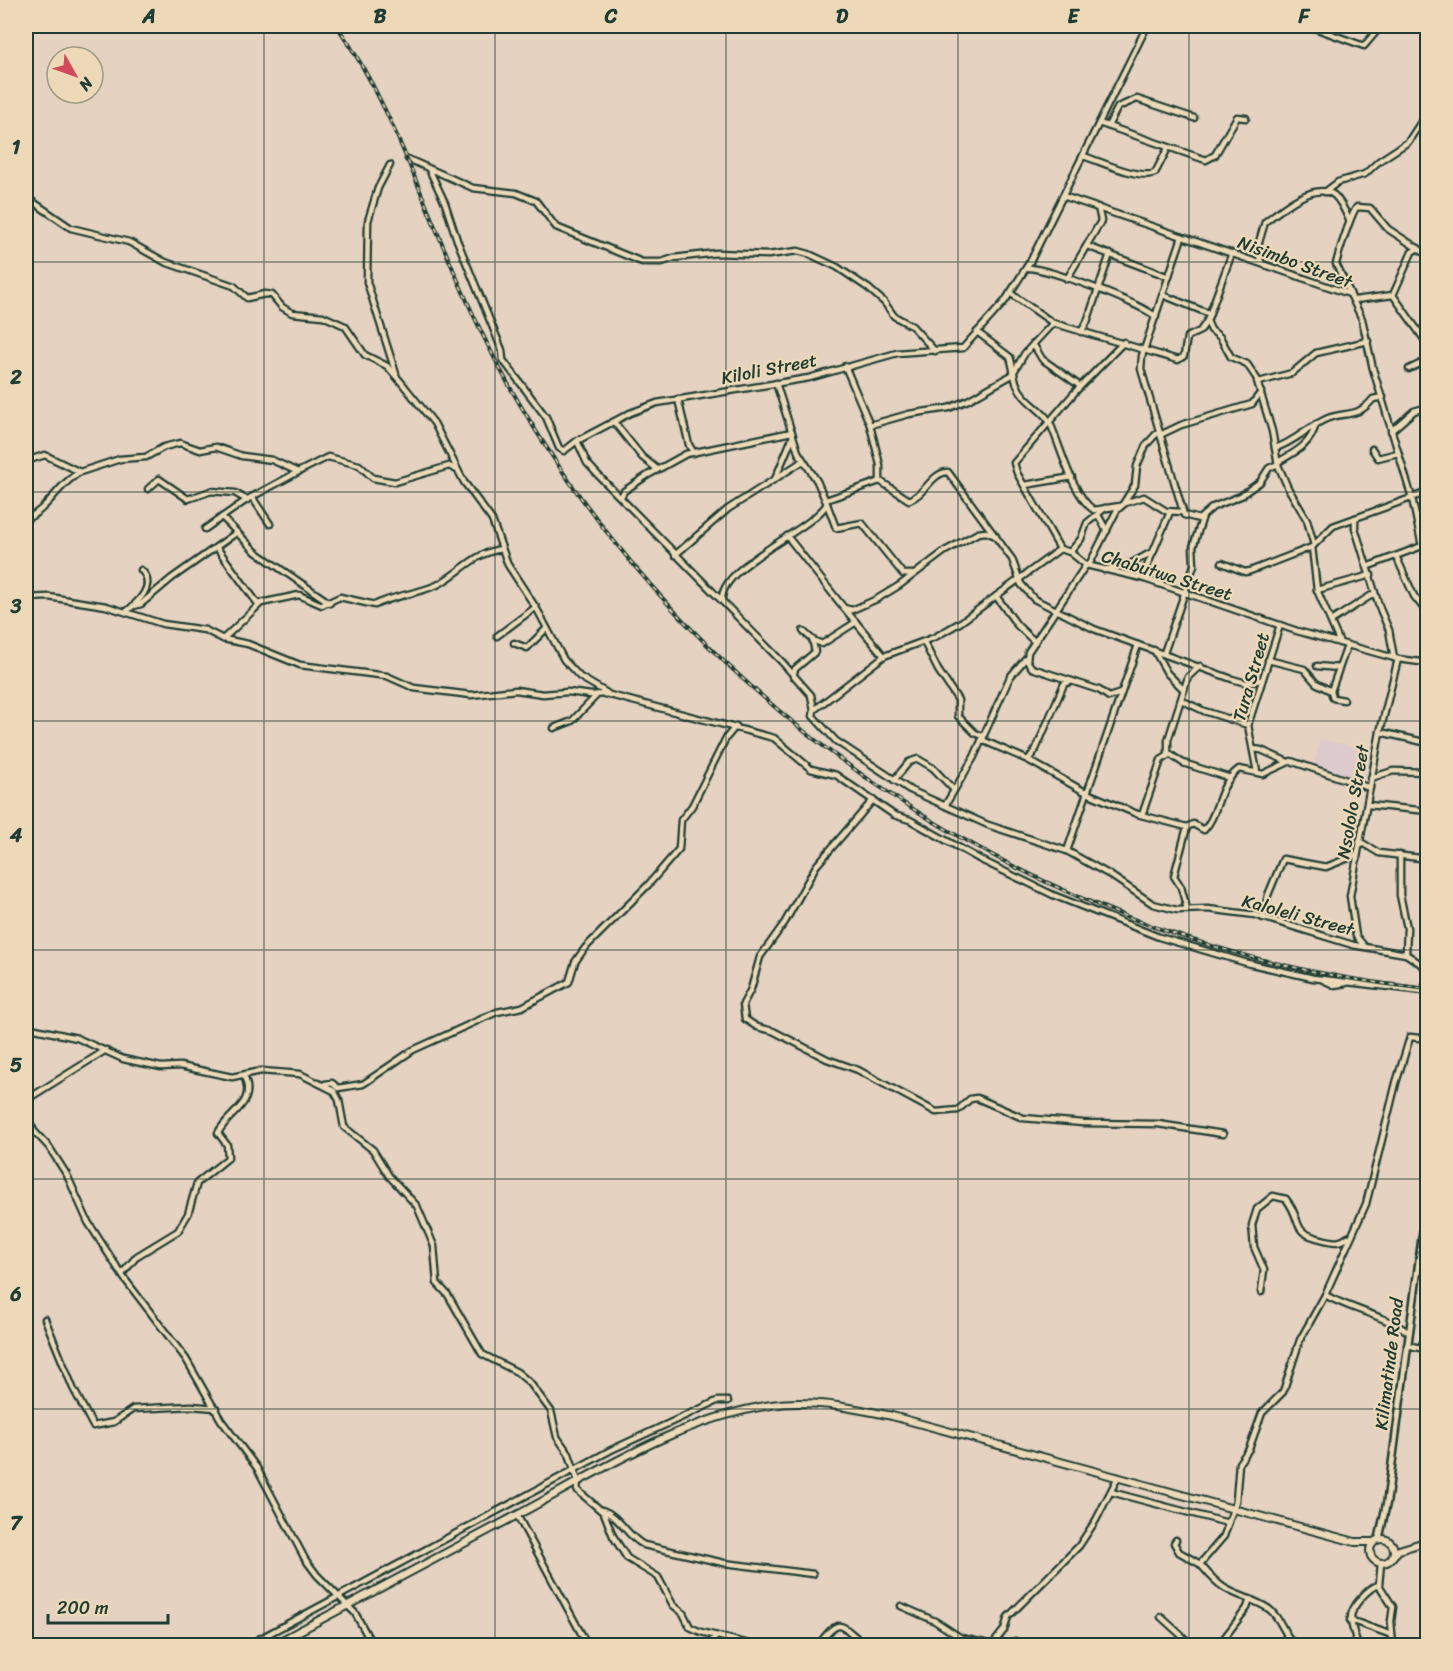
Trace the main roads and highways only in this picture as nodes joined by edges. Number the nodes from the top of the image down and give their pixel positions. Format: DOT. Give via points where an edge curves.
graph roads {
  1 [pos="1428,1193"];
  2 [pos="1376,1540"];
  3 [pos="1428,1541"];
  4 [pos="1355,1542"];
  5 [pos="1391,1544"];
  6 [pos="1410,1546"];
  7 [pos="1371,1556"];
  8 [pos="1392,1557"];
  9 [pos="271,1646"];
  1 -- 2 [label="main road, Kilimatinde Road" via="1387,1501"];
  2 -- 4 [label="highway"];
  2 -- 5 [label="highway"];
  2 -- 7 [label="highway" via="1370,1549"];
  3 -- 6 [label="highway"];
  4 -- 7 [label="highway"];
  4 -- 9 [label="highway" via="892,1416 798,1402 741,1410 691,1425 578,1481"];
  5 -- 6 [label="highway"];
  5 -- 8 [label="highway"];
  6 -- 8 [label="highway"];
  7 -- 8 [label="highway" via="1381,1563"];
}
